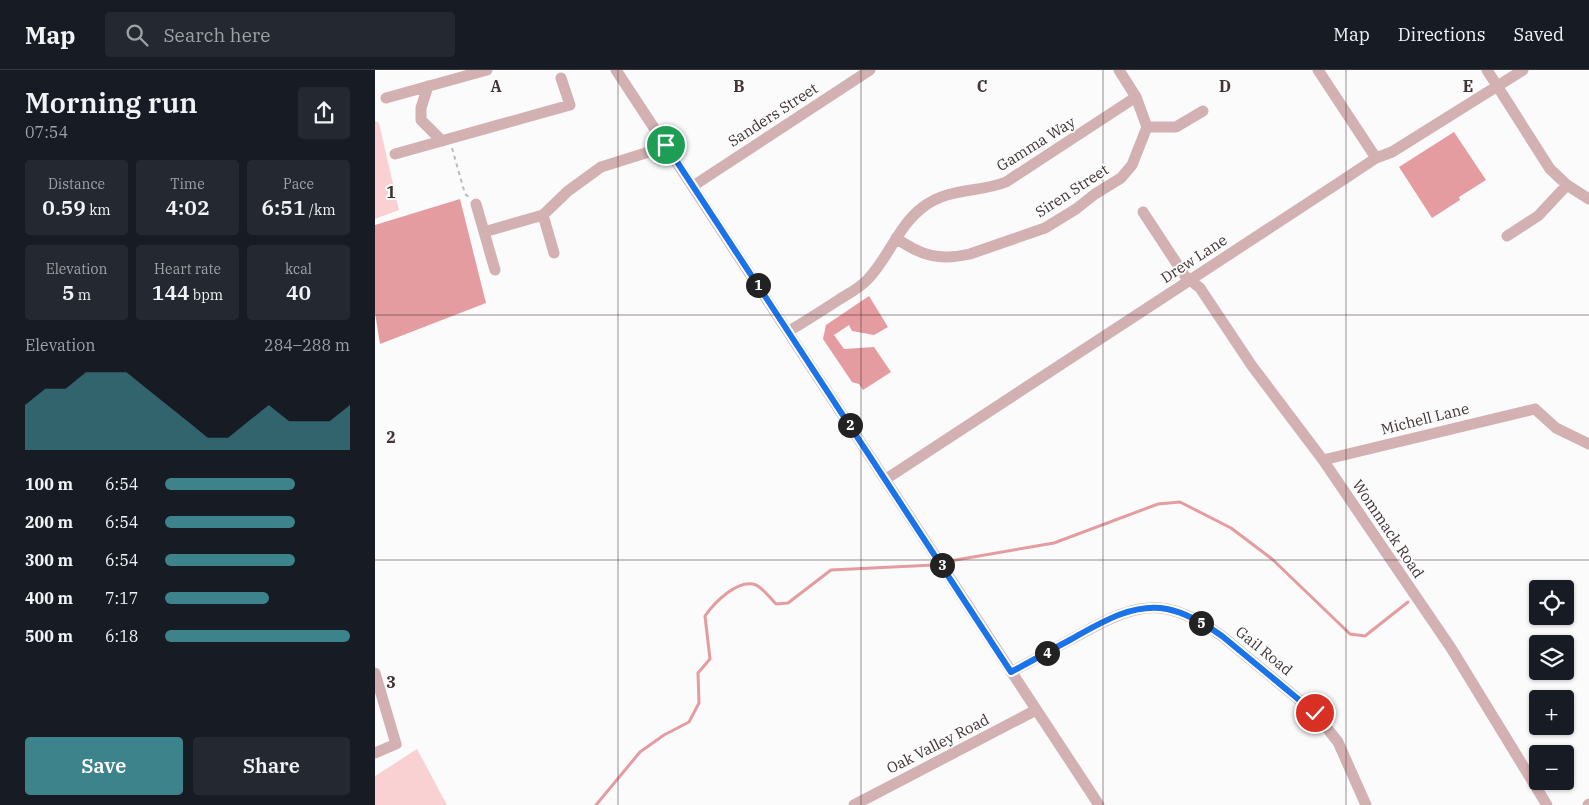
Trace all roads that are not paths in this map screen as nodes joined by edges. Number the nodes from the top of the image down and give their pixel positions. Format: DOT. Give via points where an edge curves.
graph roads {
  1 [pos="487,70"];
  2 [pos="617,70"];
  3 [pos="870,70"];
  4 [pos="1119,70"];
  5 [pos="1318,70"];
  6 [pos="1487,70"];
  7 [pos="1523,70"];
  8 [pos="561,78"];
  9 [pos="428,86"];
  10 [pos="1497,86"];
  11 [pos="1136,97"];
  12 [pos="386,98"];
  13 [pos="1203,111"];
  14 [pos="1147,127"];
  15 [pos="445,140"];
  16 [pos="666,145"];
  17 [pos="395,154"];
  18 [pos="1376,158"];
  19 [pos="1567,185"];
  20 [pos="693,186"];
  21 [pos="1589,199"];
  22 [pos="476,204"];
  23 [pos="1143,212"];
  24 [pos="543,215"];
  25 [pos="484,232"];
  26 [pos="1507,236"];
  27 [pos="896,238"];
  28 [pos="554,253"];
  29 [pos="495,270"];
  30 [pos="1190,280"];
  31 [pos="789,332"];
  32 [pos="1589,444"];
  33 [pos="1323,460"];
  34 [pos="886,480"];
  35 [pos="1011,672"];
  36 [pos="375,673"];
  37 [pos="1036,710"];
  38 [pos="375,753"];
  39 [pos="854,805"];
  40 [pos="1099,805"];
  41 [pos="1365,805"];
  42 [pos="1547,805"];
  1 -- 9 [label="street"];
  2 -- 16 [label="street"];
  3 -- 20 [label="street, Sanders Street"];
  4 -- 11 [label="street"];
  5 -- 18 [label="street"];
  6 -- 10 [label="street"];
  7 -- 10 [label="street, Drew Lane"];
  8 -- 15 [label="street" via="570,105"];
  9 -- 12 [label="street"];
  9 -- 15 [label="street" via="421,120"];
  10 -- 18 [label="street, Drew Lane" via="1392,152"];
  10 -- 19 [label="street" via="1544,160"];
  11 -- 14 [label="street"];
  11 -- 27 [label="street, Gamma Way" via="1006,182 957,191 923,207"];
  13 -- 14 [label="street" via="1176,127"];
  14 -- 27 [label="street, Siren Street" via="1127,172 1045,228 970,254 947,258 911,249"];
  15 -- 17 [label="street"];
  16 -- 20 [label="street"];
  16 -- 24 [label="street" via="601,167 568,191"];
  18 -- 30 [label="street, Drew Lane"];
  19 -- 21 [label="street"];
  19 -- 26 [label="street" via="1537,216"];
  20 -- 31 [label="street"];
  22 -- 25 [label="street"];
  23 -- 30 [label="street, Wommack Road"];
  24 -- 25 [label="street"];
  24 -- 28 [label="street"];
  25 -- 29 [label="street"];
  27 -- 31 [label="street, Gamma Way" via="867,281"];
  30 -- 33 [label="street, Wommack Road"];
  30 -- 34 [label="street, Drew Lane"];
  31 -- 34 [label="street"];
  32 -- 33 [label="street, Michell Lane" via="1557,428 1535,409"];
  33 -- 42 [label="street, Wommack Road" via="1451,648"];
  34 -- 35 [label="street"];
  35 -- 37 [label="street"];
  35 -- 41 [label="street, Gail Road" via="1121,614 1150,608 1179,612 1222,636 1315,713 1337,742"];
  36 -- 38 [label="street" via="396,744"];
  37 -- 39 [label="street, Oak Valley Road"];
  37 -- 40 [label="street"];
}
